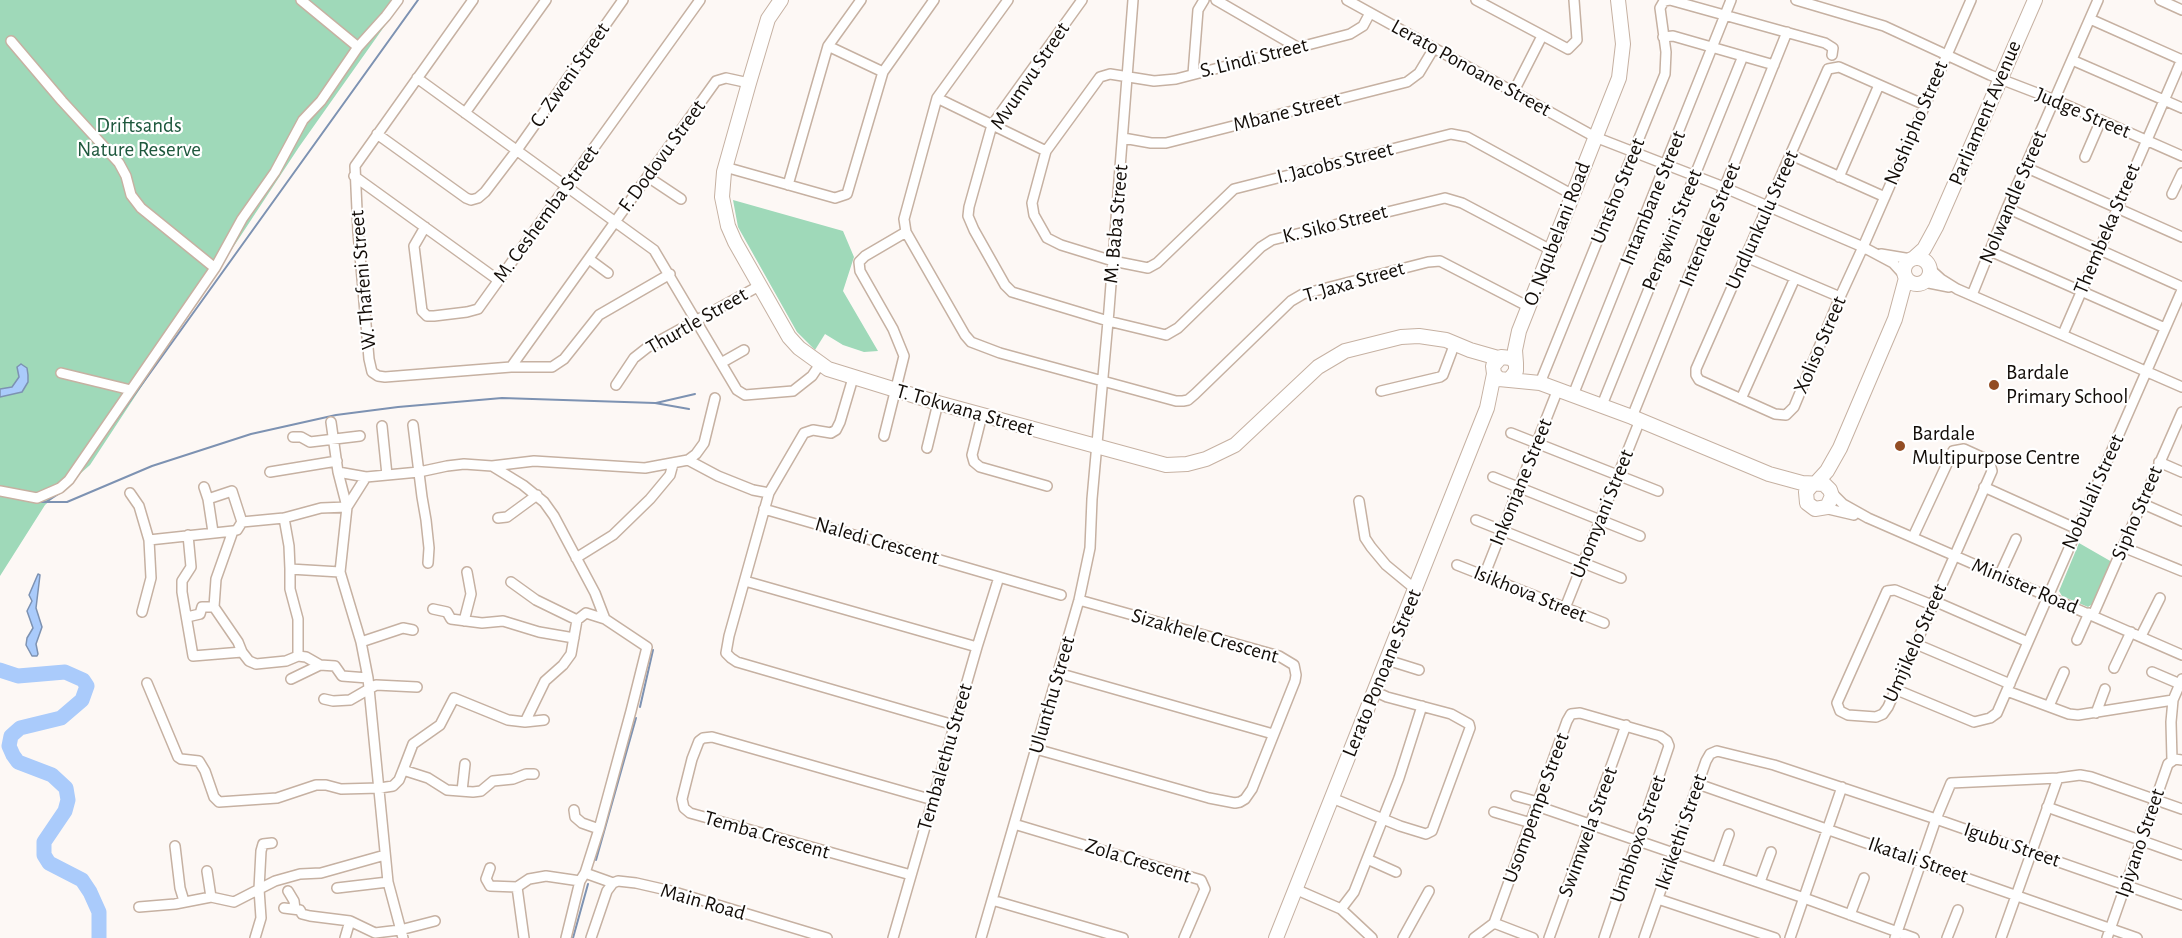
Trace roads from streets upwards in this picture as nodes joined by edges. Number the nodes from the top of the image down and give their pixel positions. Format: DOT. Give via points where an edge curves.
graph roads {
  1 [pos="301,0"];
  2 [pos="398,0"];
  3 [pos="473,0"];
  4 [pos="546,0"];
  5 [pos="623,0"];
  6 [pos="700,0"];
  7 [pos="781,0"];
  8 [pos="861,0"];
  9 [pos="934,0"];
  10 [pos="1008,0"];
  11 [pos="1082,0"];
  12 [pos="1133,0"];
  13 [pos="1204,0"];
  14 [pos="1216,0"];
  15 [pos="1347,0"];
  16 [pos="1476,0"];
  17 [pos="1574,0"];
  18 [pos="1618,0"];
  19 [pos="1670,0"];
  20 [pos="1731,0"];
  21 [pos="1796,0"];
  22 [pos="1957,0"];
  23 [pos="2035,0"];
  24 [pos="2098,0"];
  25 [pos="2160,0"];
  26 [pos="1969,3"];
  27 [pos="2182,10"];
  28 [pos="1370,13"];
  29 [pos="1725,15"];
  30 [pos="2090,19"];
  31 [pos="1787,32"];
  32 [pos="1542,36"];
  33 [pos="1663,37"];
  34 [pos="11,41"];
  35 [pos="828,46"];
  36 [pos="1297,46"];
  37 [pos="358,47"];
  38 [pos="1434,48"];
  39 [pos="1713,48"];
  40 [pos="1946,54"];
  41 [pos="1832,55"];
  42 [pos="1743,56"];
  43 [pos="2072,60"];
  44 [pos="2182,60"];
  45 [pos="1774,64"];
  46 [pos="883,72"];
  47 [pos="1193,74"];
  48 [pos="1127,76"];
  49 [pos="417,78"];
  50 [pos="2000,79"];
  51 [pos="749,83"];
  52 [pos="1879,85"];
  53 [pos="1514,91"];
  54 [pos="937,98"];
  55 [pos="2055,100"];
  56 [pos="2164,100"];
  57 [pos="1925,105"];
  58 [pos="2182,108"];
  59 [pos="465,113"];
  60 [pos="2101,120"];
  61 [pos="992,125"];
  62 [pos="377,134"];
  63 [pos="1595,137"];
  64 [pos="1123,138"];
  65 [pos="2146,140"];
  66 [pos="517,150"];
  67 [pos="1046,151"];
  68 [pos="1634,152"];
  69 [pos="1791,155"];
  70 [pos="2182,156"];
  71 [pos="2085,157"];
  72 [pos="1665,164"];
  73 [pos="2025,167"];
  74 [pos="725,168"];
  75 [pos="2182,173"];
  76 [pos="354,176"];
  77 [pos="1695,176"];
  78 [pos="648,177"];
  79 [pos="1839,177"];
  80 [pos="788,185"];
  81 [pos="567,186"];
  82 [pos="1725,188"];
  83 [pos="2172,194"];
  84 [pos="1573,195"];
  85 [pos="1885,197"];
  86 [pos="681,199"];
  87 [pos="1768,206"];
  88 [pos="2007,208"];
  89 [pos="2116,208"];
  90 [pos="615,221"];
  91 [pos="424,227"];
  92 [pos="1936,227"];
  93 [pos="906,232"];
  94 [pos="2182,237"];
  95 [pos="1863,247"];
  96 [pos="2098,249"];
  97 [pos="1551,250"];
  98 [pos="1990,251"];
  99 [pos="1876,253"];
  100 [pos="1746,257"];
  101 [pos="1912,258"];
  102 [pos="589,259"];
  103 [pos="1113,261"];
  104 [pos="1929,267"];
  105 [pos="215,268"];
  106 [pos="608,273"];
  107 [pos="670,274"];
  108 [pos="1795,278"];
  109 [pos="498,280"];
  110 [pos="1914,280"];
  111 [pos="759,286"];
  112 [pos="2182,288"];
  113 [pos="1957,289"];
  114 [pos="2080,291"];
  115 [pos="1972,295"];
  116 [pos="1840,297"];
  117 [pos="1529,307"];
  118 [pos="2177,313"];
  119 [pos="695,320"];
  120 [pos="1108,321"];
  121 [pos="2165,328"];
  122 [pos="1519,331"];
  123 [pos="2063,334"];
  124 [pos="1455,343"];
  125 [pos="744,350"];
  126 [pos="721,363"];
  127 [pos="820,364"];
  128 [pos="1516,364"];
  129 [pos="511,367"];
  130 [pos="1500,370"];
  131 [pos="2146,372"];
  132 [pos="61,373"];
  133 [pos="1696,375"];
  134 [pos="853,378"];
  135 [pos="1103,381"];
  136 [pos="1540,383"];
  137 [pos="616,385"];
  138 [pos="2182,387"];
  139 [pos="1558,389"];
  140 [pos="131,390"];
  141 [pos="896,391"];
  142 [pos="1382,391"];
  143 [pos="1573,395"];
  144 [pos="715,398"];
  145 [pos="1742,399"];
  146 [pos="938,403"];
  147 [pos="1602,405"];
  148 [pos="2182,412"];
  149 [pos="982,415"];
  150 [pos="1636,419"];
  151 [pos="331,422"];
  152 [pos="413,425"];
  153 [pos="382,426"];
  154 [pos="1511,433"];
  155 [pos="360,436"];
  156 [pos="884,436"];
  157 [pos="293,437"];
  158 [pos="333,440"];
  159 [pos="1537,443"];
  160 [pos="927,448"];
  161 [pos="1097,448"];
  162 [pos="1840,448"];
  163 [pos="688,460"];
  164 [pos="337,461"];
  165 [pos="2159,462"];
  166 [pos="673,464"];
  167 [pos="492,466"];
  168 [pos="270,472"];
  169 [pos="338,472"];
  170 [pos="419,472"];
  171 [pos="2182,472"];
  172 [pos="1617,474"];
  173 [pos="1769,474"];
  174 [pos="387,475"];
  175 [pos="366,477"];
  176 [pos="1493,477"];
  177 [pos="1814,484"];
  178 [pos="1047,486"];
  179 [pos="204,487"];
  180 [pos="1519,487"];
  181 [pos="1984,487"];
  182 [pos="0,491"];
  183 [pos="1658,491"];
  184 [pos="1831,492"];
  185 [pos="130,493"];
  186 [pos="769,493"];
  187 [pos="537,495"];
  188 [pos="208,499"];
  189 [pos="1806,500"];
  190 [pos="1359,501"];
  191 [pos="2142,503"];
  192 [pos="347,507"];
  193 [pos="1824,508"];
  194 [pos="765,509"];
  195 [pos="284,518"];
  196 [pos="498,518"];
  197 [pos="1868,518"];
  198 [pos="1599,519"];
  199 [pos="1476,520"];
  200 [pos="2182,520"];
  201 [pos="242,522"];
  202 [pos="2077,529"];
  203 [pos="233,531"];
  204 [pos="1501,531"];
  205 [pos="213,532"];
  206 [pos="188,535"];
  207 [pos="1640,536"];
  208 [pos="1912,537"];
  209 [pos="2016,539"];
  210 [pos="149,540"];
  211 [pos="2123,547"];
  212 [pos="1954,555"];
  213 [pos="576,558"];
  214 [pos="428,563"];
  215 [pos="1582,563"];
  216 [pos="1457,565"];
  217 [pos="290,569"];
  218 [pos="2182,571"];
  219 [pos="340,572"];
  220 [pos="467,572"];
  221 [pos="2000,574"];
  222 [pos="1484,576"];
  223 [pos="999,577"];
  224 [pos="1621,578"];
  225 [pos="745,581"];
  226 [pos="511,582"];
  227 [pos="1415,589"];
  228 [pos="1062,595"];
  229 [pos="2049,595"];
  230 [pos="2160,598"];
  231 [pos="1079,600"];
  232 [pos="1933,603"];
  233 [pos="214,607"];
  234 [pos="1565,608"];
  235 [pos="433,609"];
  236 [pos="142,612"];
  237 [pos="2091,614"];
  238 [pos="188,617"];
  239 [pos="605,619"];
  240 [pos="577,620"];
  241 [pos="465,621"];
  242 [pos="1604,623"];
  243 [pos="413,630"];
  244 [pos="2130,632"];
  245 [pos="2141,636"];
  246 [pos="574,638"];
  247 [pos="2077,640"];
  248 [pos="361,642"];
  249 [pos="2028,642"];
  250 [pos="1916,644"];
  251 [pos="977,647"];
  252 [pos="242,652"];
  253 [pos="2182,654"];
  254 [pos="298,656"];
  255 [pos="1387,660"];
  256 [pos="320,665"];
  257 [pos="2114,668"];
  258 [pos="1419,670"];
  259 [pos="2064,672"];
  260 [pos="2152,672"];
  261 [pos="1058,673"];
  262 [pos="291,679"];
  263 [pos="147,682"];
  264 [pos="2181,682"];
  265 [pos="368,683"];
  266 [pos="417,687"];
  267 [pos="2009,687"];
  268 [pos="2105,689"];
  269 [pos="1897,690"];
  270 [pos="1374,691"];
  271 [pos="324,699"];
  272 [pos="2173,700"];
  273 [pos="1422,706"];
  274 [pos="2049,706"];
  275 [pos="2096,713"];
  276 [pos="544,720"];
  277 [pos="525,722"];
  278 [pos="954,725"];
  279 [pos="1626,725"];
  280 [pos="1273,734"];
  281 [pos="1667,741"];
  282 [pos="1036,749"];
  283 [pos="2177,760"];
  284 [pos="465,764"];
  285 [pos="403,770"];
  286 [pos="534,774"];
  287 [pos="2058,778"];
  288 [pos="1698,784"];
  289 [pos="1842,787"];
  290 [pos="380,788"];
  291 [pos="462,791"];
  292 [pos="1516,796"];
  293 [pos="1332,798"];
  294 [pos="2154,799"];
  295 [pos="933,800"];
  296 [pos="1537,804"];
  297 [pos="2046,807"];
  298 [pos="2182,809"];
  299 [pos="574,810"];
  300 [pos="1494,812"];
  301 [pos="1382,819"];
  302 [pos="1936,819"];
  303 [pos="1531,823"];
  304 [pos="1014,824"];
  305 [pos="1591,825"];
  306 [pos="1828,828"];
  307 [pos="599,829"];
  308 [pos="1729,834"];
  309 [pos="2140,840"];
  310 [pos="1638,841"];
  311 [pos="272,843"];
  312 [pos="175,846"];
  313 [pos="2031,851"];
  314 [pos="1771,852"];
  315 [pos="1674,853"];
  316 [pos="385,855"];
  317 [pos="2182,855"];
  318 [pos="1367,859"];
  319 [pos="1922,861"];
  320 [pos="490,868"];
  321 [pos="1717,868"];
  322 [pos="207,870"];
  323 [pos="1396,872"];
  324 [pos="911,875"];
  325 [pos="583,877"];
  326 [pos="1864,878"];
  327 [pos="388,882"];
  328 [pos="1760,882"];
  329 [pos="613,883"];
  330 [pos="2125,884"];
  331 [pos="517,886"];
  332 [pos="338,888"];
  333 [pos="1295,889"];
  334 [pos="259,890"];
  335 [pos="288,891"];
  336 [pos="1429,891"];
  337 [pos="2016,894"];
  338 [pos="211,897"];
  339 [pos="1804,898"];
  340 [pos="1658,899"];
  341 [pos="992,900"];
  342 [pos="184,901"];
  343 [pos="2182,905"];
  344 [pos="139,907"];
  345 [pos="284,908"];
  346 [pos="295,909"];
  347 [pos="1341,909"];
  348 [pos="1958,910"];
  349 [pos="1850,915"];
  350 [pos="350,921"];
  351 [pos="435,921"];
  352 [pos="1494,923"];
  353 [pos="792,928"];
  354 [pos="375,933"];
  355 [pos="2108,933"];
  356 [pos="401,934"];
  357 [pos="1518,935"];
  358 [pos="1896,935"];
  359 [pos="255,938"];
  360 [pos="345,938"];
  361 [pos="366,938"];
  362 [pos="524,938"];
  363 [pos="566,938"];
  364 [pos="591,938"];
  365 [pos="788,938"];
  366 [pos="827,938"];
  367 [pos="893,938"];
  368 [pos="981,938"];
  369 [pos="1124,938"];
  370 [pos="1184,938"];
  371 [pos="1276,938"];
  372 [pos="1372,938"];
  373 [pos="1403,938"];
  374 [pos="1474,938"];
  375 [pos="1533,938"];
  376 [pos="1550,938"];
  377 [pos="1604,938"];
  378 [pos="1644,938"];
  379 [pos="1775,938"];
  380 [pos="1790,938"];
  381 [pos="1914,938"];
  382 [pos="1947,938"];
  383 [pos="2001,938"];
  384 [pos="2137,938"];
  1 -- 37 [label="street"];
  2 -- 37 [label="street"];
  3 -- 49 [label="street, W. Thafeni Street"];
  4 -- 59 [label="street"];
  5 -- 66 [label="street, C. Zweni Street"];
  6 -- 81 [label="street, M. Ceshemba Street"];
  7 -- 51 [label="street, T. Tokwana Street" via="768,19"];
  8 -- 35 [label="street"];
  9 -- 46 [label="street"];
  10 -- 54 [label="street"];
  11 -- 61 [label="street, Mvumvu Street"];
  12 -- 48 [label="street, M. Baba Street"];
  13 -- 47 [label="street" via="1198,10"];
  14 -- 36 [label="street"];
  15 -- 28 [label="street, Lerato Ponoane Street"];
  16 -- 32 [label="street"];
  17 -- 32 [label="street" via="1577,40 1568,49"];
  18 -- 63 [label="street, O. Nqubelani Road" via="1621,66"];
  19 -- 29 [label="street"];
  19 -- 33 [label="street, Untsho Street" via="1660,8"];
  20 -- 29 [label="street, Intambane Street"];
  21 -- 40 [label="street, Judge Street" via="1884,26"];
  22 -- 26 [label="street"];
  23 -- 50 [label="street, Parliament Avenue"];
  24 -- 30 [label="street, Nolwandle Street"];
  25 -- 27 [label="street"];
  26 -- 40 [label="street, Noshipho Street"];
  28 -- 36 [label="street, S. Lindi Street" via="1356,32"];
  28 -- 38 [label="street, Lerato Ponoane Street"];
  29 -- 31 [label="street"];
  29 -- 39 [label="street, Intambane Street"];
  30 -- 43 [label="street, Nolwandle Street"];
  30 -- 44 [label="street"];
  31 -- 41 [label="street" via="1830,45"];
  31 -- 45 [label="street, Intendele Street"];
  32 -- 53 [label="street"];
  33 -- 39 [label="street" via="1673,36"];
  33 -- 68 [label="street, Untsho Street" via="1665,74"];
  34 -- 105 [label="street" via="119,164 131,195 141,208"];
  35 -- 46 [label="street"];
  35 -- 80 [label="street"];
  36 -- 47 [label="street, S. Lindi Street"];
  37 -- 105 [label="street" via="303,120"];
  38 -- 53 [label="street, Lerato Ponoane Street"];
  38 -- 64 [label="street, Mbane Street" via="1419,73 1407,82 1166,143"];
  39 -- 42 [label="street"];
  39 -- 72 [label="street, Intambane Street"];
  40 -- 50 [label="street, Judge Street"];
  40 -- 57 [label="street, Noshipho Street"];
  42 -- 45 [label="street"];
  42 -- 77 [label="street, Pengwini Street"];
  43 -- 55 [label="street, Nolwandle Street"];
  43 -- 56 [label="street"];
  44 -- 56 [label="street, Thembeka Street"];
  45 -- 82 [label="street, Intendele Street"];
  46 -- 80 [label="street" via="847,194 835,198"];
  47 -- 48 [label="street, S. Lindi Street" via="1163,82"];
  48 -- 64 [label="street, M. Baba Street"];
  48 -- 67 [label="street, S. Lindi Street" via="1100,77"];
  49 -- 59 [label="street"];
  49 -- 62 [label="street, W. Thafeni Street"];
  50 -- 55 [label="street, Judge Street"];
  50 -- 92 [label="street, Parliament Avenue"];
  51 -- 74 [label="street, T. Tokwana Street"];
  51 -- 78 [label="street, F. Dodovu Street" via="726,78 716,81"];
  52 -- 57 [label="street"];
  52 -- 69 [label="street, Undlunkulu Street" via="1831,67"];
  52 -- 79 [label="street"];
  53 -- 63 [label="street, Lerato Ponoane Street"];
  54 -- 61 [label="street"];
  54 -- 93 [label="street" via="906,213"];
  55 -- 60 [label="street, Judge Street"];
  55 -- 73 [label="street, Nolwandle Street"];
  56 -- 58 [label="street"];
  56 -- 65 [label="street, Thembeka Street"];
  57 -- 85 [label="street, Noshipho Street"];
  59 -- 66 [label="street"];
  60 -- 65 [label="street, Judge Street"];
  60 -- 71 [label="street"];
  61 -- 67 [label="street"];
  61 -- 120 [label="street, Mvumvu Street" via="969,216 1005,285 1017,295"];
  62 -- 66 [label="street, C. Zweni Street" via="471,200 482,196"];
  62 -- 76 [label="street, W. Thafeni Street" via="356,163"];
  63 -- 68 [label="street, Lerato Ponoane Street"];
  63 -- 84 [label="street, O. Nqubelani Road"];
  64 -- 103 [label="street, M. Baba Street"];
  65 -- 70 [label="street, Judge Street"];
  65 -- 89 [label="street, Thembeka Street"];
  66 -- 81 [label="street"];
  67 -- 103 [label="street" via="1032,203 1042,230 1052,241"];
  68 -- 72 [label="street, Lerato Ponoane Street"];
  68 -- 136 [label="street, Untsho Street"];
  69 -- 79 [label="street"];
  69 -- 87 [label="street, Undlunkulu Street"];
  72 -- 77 [label="street, Lerato Ponoane Street"];
  72 -- 143 [label="street, Intambane Street"];
  73 -- 88 [label="street, Nolwandle Street"];
  73 -- 89 [label="street"];
  74 -- 80 [label="street"];
  74 -- 111 [label="street, T. Tokwana Street" via="722,197 728,225"];
  75 -- 83 [label="street"];
  76 -- 91 [label="street"];
  76 -- 129 [label="street, W. Thafeni Street" via="369,359 374,375"];
  77 -- 82 [label="street, Lerato Ponoane Street"];
  77 -- 147 [label="street, Pengwini Street"];
  78 -- 86 [label="street"];
  78 -- 90 [label="street, F. Dodovu Street"];
  79 -- 85 [label="street"];
  81 -- 90 [label="street"];
  81 -- 109 [label="street, M. Ceshemba Street"];
  82 -- 87 [label="street, Lerato Ponoane Street"];
  82 -- 150 [label="street, Intendele Street"];
  84 -- 97 [label="street, O. Nqubelani Road"];
  84 -- 103 [label="street, I. Jacobs Street" via="1467,137 1446,134 1234,189 1153,266"];
  85 -- 95 [label="street, Noshipho Street"];
  87 -- 95 [label="street, Lerato Ponoane Street"];
  87 -- 100 [label="street, Undlunkulu Street"];
  88 -- 96 [label="street"];
  88 -- 98 [label="street, Nolwandle Street"];
  89 -- 94 [label="street"];
  89 -- 96 [label="street, Thembeka Street"];
  90 -- 102 [label="street, F. Dodovu Street"];
  90 -- 107 [label="street" via="654,250"];
  91 -- 109 [label="street"];
  91 -- 109 [label="street, M. Ceshemba Street" via="414,246 424,314 474,311"];
  92 -- 101 [label="street, Parliament Avenue" via="1924,249"];
  92 -- 104 [label="street, Parliament Avenue"];
  93 -- 135 [label="street" via="971,342"];
  93 -- 141 [label="street" via="859,262 860,271 903,351"];
  95 -- 99 [label="street, Lerato Ponoane Street"];
  95 -- 116 [label="street, Xoliso Street"];
  96 -- 112 [label="street"];
  96 -- 114 [label="street, Thembeka Street"];
  97 -- 117 [label="street, O. Nqubelani Road"];
  97 -- 120 [label="street, K. Siko Street" via="1462,203 1450,198 1437,199 1267,243 1171,333 1160,335"];
  98 -- 114 [label="street"];
  98 -- 115 [label="street, Nolwandle Street"];
  99 -- 101 [label="street"];
  99 -- 110 [label="street"];
  100 -- 108 [label="street"];
  100 -- 133 [label="street, Undlunkulu Street"];
  101 -- 104 [label="street" via="1922,259"];
  101 -- 110 [label="street" via="1906,264"];
  102 -- 106 [label="street"];
  102 -- 129 [label="street, F. Dodovu Street"];
  103 -- 120 [label="street, M. Baba Street"];
  104 -- 110 [label="street" via="1929,276"];
  104 -- 113 [label="street"];
  105 -- 140 [label="street"];
  107 -- 119 [label="street"];
  107 -- 129 [label="street, W. Thafeni Street" via="599,315 555,366"];
  108 -- 116 [label="street"];
  108 -- 145 [label="street"];
  110 -- 113 [label="street"];
  110 -- 162 [label="street"];
  111 -- 119 [label="street, Thurtle Street"];
  111 -- 127 [label="street, T. Tokwana Street" via="789,337"];
  112 -- 118 [label="street, Nobulali Street"];
  113 -- 115 [label="street"];
  114 -- 121 [label="street"];
  114 -- 123 [label="street, Thembeka Street"];
  115 -- 123 [label="street"];
  116 -- 145 [label="street, Xoliso Street" via="1791,412 1781,416"];
  117 -- 122 [label="street, O. Nqubelani Road"];
  117 -- 135 [label="street, T. Jaxa Street" via="1448,264 1428,262 1297,297 1188,400 1176,401"];
  118 -- 121 [label="street, Nobulali Street"];
  119 -- 126 [label="street"];
  119 -- 137 [label="street, Thurtle Street" via="640,353"];
  120 -- 135 [label="street, M. Baba Street"];
  121 -- 131 [label="street, Nobulali Street"];
  122 -- 128 [label="street, O. Nqubelani Road"];
  122 -- 130 [label="street, O. Nqubelani Road"];
  123 -- 131 [label="street"];
  124 -- 130 [label="street, T. Tokwana Street"];
  124 -- 142 [label="street" via="1440,377"];
  124 -- 161 [label="street, T. Tokwana Street" via="1432,337 1401,337 1344,351 1306,377 1245,438 1206,459 1166,465"];
  125 -- 126 [label="street"];
  126 -- 127 [label="street" via="737,390 745,395 793,390 812,376"];
  127 -- 134 [label="street, T. Tokwana Street"];
  128 -- 130 [label="street, O. Nqubelani Road" via="1515,375"];
  128 -- 136 [label="street"];
  130 -- 136 [label="street"];
  130 -- 227 [label="street, Lerato Ponoane Street"];
  131 -- 138 [label="street"];
  131 -- 202 [label="street, Nobulali Street"];
  132 -- 140 [label="street"];
  133 -- 145 [label="street, Xoliso Street" via="1702,382"];
  134 -- 141 [label="street, T. Tokwana Street"];
  134 -- 186 [label="street" via="836,430 804,433"];
  135 -- 161 [label="street, M. Baba Street"];
  136 -- 139 [label="street"];
  139 -- 143 [label="street"];
  139 -- 159 [label="street, Inkonjane Street"];
  140 -- 182 [label="street" via="60,488 37,498"];
  141 -- 146 [label="street, T. Tokwana Street"];
  141 -- 156 [label="street"];
  143 -- 147 [label="street"];
  144 -- 163 [label="street" via="701,450"];
  146 -- 149 [label="street, T. Tokwana Street"];
  146 -- 160 [label="street"];
  147 -- 150 [label="street"];
  148 -- 165 [label="street, Sipho Street"];
  149 -- 161 [label="street, T. Tokwana Street"];
  149 -- 178 [label="street" via="972,455 974,462"];
  150 -- 172 [label="street, Unomyani Street"];
  150 -- 173 [label="street"];
  151 -- 158 [label="street"];
  152 -- 170 [label="street"];
  153 -- 174 [label="street"];
  154 -- 159 [label="street"];
  155 -- 158 [label="street"];
  157 -- 158 [label="street" via="310,442"];
  158 -- 164 [label="street"];
  159 -- 172 [label="street"];
  159 -- 180 [label="street, Inkonjane Street"];
  161 -- 231 [label="street, Ulunthu Street" via="1090,548"];
  162 -- 177 [label="street"];
  162 -- 184 [label="street"];
  163 -- 166 [label="street"];
  163 -- 186 [label="street" via="718,476"];
  164 -- 168 [label="street"];
  164 -- 169 [label="street"];
  165 -- 171 [label="street"];
  165 -- 191 [label="street, Sipho Street"];
  166 -- 167 [label="street" via="645,468 534,461"];
  166 -- 213 [label="street" via="670,475 650,499 613,535"];
  167 -- 170 [label="street" via="464,464"];
  167 -- 187 [label="street"];
  169 -- 175 [label="street"];
  169 -- 192 [label="street"];
  170 -- 174 [label="street"];
  170 -- 214 [label="street"];
  172 -- 183 [label="street"];
  172 -- 198 [label="street, Unomyani Street"];
  173 -- 177 [label="street"];
  173 -- 189 [label="street"];
  174 -- 175 [label="street"];
  175 -- 192 [label="street"];
  176 -- 180 [label="street"];
  177 -- 184 [label="street" via="1824,484"];
  177 -- 189 [label="street" via="1806,492"];
  179 -- 188 [label="street"];
  180 -- 198 [label="street"];
  180 -- 204 [label="street, Inkonjane Street"];
  181 -- 202 [label="street"];
  181 -- 208 [label="street, Umjikelo Street" via="1992,471 1989,461 1964,449 1953,451"];
  181 -- 212 [label="street, Umjikelo Street"];
  184 -- 193 [label="street" via="1831,502"];
  184 -- 197 [label="street, Minister Road"];
  185 -- 210 [label="street" via="139,506"];
  186 -- 194 [label="street"];
  187 -- 196 [label="street" via="507,517"];
  187 -- 213 [label="street" via="554,516"];
  188 -- 201 [label="street" via="232,491"];
  188 -- 205 [label="street"];
  189 -- 193 [label="street" via="1812,507"];
  190 -- 227 [label="street" via="1365,538 1400,578"];
  191 -- 200 [label="street"];
  191 -- 211 [label="street, Sipho Street"];
  192 -- 195 [label="street" via="308,510"];
  192 -- 219 [label="street"];
  193 -- 197 [label="street, Minister Road"];
  194 -- 223 [label="street, Naledi Crescent"];
  194 -- 225 [label="street"];
  195 -- 201 [label="street"];
  195 -- 217 [label="street"];
  197 -- 208 [label="street, Minister Road"];
  198 -- 207 [label="street"];
  198 -- 215 [label="street, Unomyani Street"];
  199 -- 204 [label="street"];
  201 -- 203 [label="street"];
  202 -- 229 [label="street, Nobulali Street"];
  203 -- 205 [label="street"];
  203 -- 233 [label="street" via="216,579"];
  204 -- 215 [label="street"];
  204 -- 222 [label="street, Inkonjane Street"];
  205 -- 206 [label="street"];
  206 -- 210 [label="street"];
  206 -- 238 [label="street" via="191,567 182,585"];
  208 -- 212 [label="street, Minister Road"];
  209 -- 221 [label="street"];
  210 -- 236 [label="street" via="151,578"];
  211 -- 218 [label="street"];
  211 -- 237 [label="street, Sipho Street"];
  212 -- 221 [label="street, Minister Road"];
  212 -- 232 [label="street, Umjikelo Street"];
  213 -- 239 [label="street"];
  215 -- 224 [label="street"];
  215 -- 234 [label="street, Unomyani Street"];
  216 -- 222 [label="street, Isikhova Street"];
  217 -- 219 [label="street"];
  217 -- 254 [label="street" via="290,589 298,620"];
  219 -- 248 [label="street"];
  220 -- 241 [label="street" via="471,594"];
  221 -- 229 [label="street, Minister Road"];
  222 -- 234 [label="street, Isikhova Street"];
  223 -- 228 [label="street, Naledi Crescent"];
  223 -- 251 [label="street, Tembalethu Street"];
  225 -- 251 [label="street"];
  225 -- 278 [label="street" via="726,649 736,662"];
  226 -- 240 [label="street" via="536,600"];
  227 -- 255 [label="street, Lerato Ponoane Street"];
  229 -- 237 [label="street, Minister Road"];
  229 -- 249 [label="street, Nobulali Street"];
  230 -- 245 [label="street"];
  231 -- 261 [label="street, Ulunthu Street"];
  231 -- 280 [label="street, Sizakhele Crescent" via="1291,662 1296,675"];
  232 -- 249 [label="street"];
  232 -- 250 [label="street, Umjikelo Street"];
  232 -- 269 [label="street, Umjikelo Street" via="1887,591 1837,703 1838,709 1876,717 1886,711"];
  233 -- 238 [label="street" via="202,607 200,614"];
  233 -- 252 [label="street"];
  234 -- 242 [label="street, Isikhova Street"];
  235 -- 241 [label="street" via="447,612 451,619"];
  237 -- 244 [label="street, Minister Road"];
  237 -- 247 [label="street, Sipho Street"];
  238 -- 252 [label="street" via="193,656"];
  239 -- 240 [label="street" via="586,613"];
  239 -- 307 [label="street" via="647,647"];
  240 -- 246 [label="street"];
  241 -- 246 [label="street" via="503,621"];
  243 -- 248 [label="street" via="403,628"];
  244 -- 245 [label="street, Minister Road"];
  244 -- 257 [label="street"];
  245 -- 253 [label="street, Minister Road"];
  246 -- 277 [label="street" via="572,654 545,681"];
  248 -- 265 [label="street"];
  249 -- 267 [label="street, Nobulali Street"];
  250 -- 267 [label="street"];
  250 -- 269 [label="street, Umjikelo Street"];
  251 -- 278 [label="street, Tembalethu Street"];
  252 -- 254 [label="street" via="252,663 261,664"];
  254 -- 256 [label="street"];
  255 -- 258 [label="street"];
  255 -- 270 [label="street, Lerato Ponoane Street"];
  256 -- 262 [label="street"];
  256 -- 265 [label="street" via="335,666 342,676"];
  259 -- 274 [label="street"];
  260 -- 264 [label="street"];
  261 -- 280 [label="street"];
  261 -- 282 [label="street, Ulunthu Street"];
  263 -- 290 [label="street" via="178,757 199,760 219,802 277,798 316,785"];
  264 -- 272 [label="street"];
  265 -- 266 [label="street"];
  265 -- 271 [label="street" via="350,700"];
  265 -- 290 [label="street"];
  267 -- 269 [label="street, Nobulali Street" via="1993,716 1974,722"];
  267 -- 274 [label="street"];
  268 -- 275 [label="street"];
  270 -- 273 [label="street"];
  270 -- 293 [label="street, Lerato Ponoane Street"];
  272 -- 275 [label="street"];
  272 -- 283 [label="street" via="2170,722"];
  273 -- 301 [label="street"];
  273 -- 301 [label="street" via="1469,724 1462,753 1430,834"];
  274 -- 275 [label="street" via="2072,715"];
  276 -- 277 [label="street"];
  277 -- 285 [label="street" via="508,720 454,698 440,725 413,744"];
  278 -- 295 [label="street, Tembalethu Street"];
  279 -- 281 [label="street, Usompempe Street"];
  279 -- 296 [label="street, Usompempe Street" via="1571,714"];
  279 -- 305 [label="street, Swimwela Street"];
  280 -- 282 [label="street, Sizakhele Crescent" via="1249,794 1235,803"];
  281 -- 310 [label="street, Umbhoxo Street" via="1670,747"];
  282 -- 304 [label="street, Ulunthu Street"];
  283 -- 294 [label="street, Ipiyano Street" via="2168,764"];
  284 -- 291 [label="street"];
  285 -- 290 [label="street" via="393,786"];
  285 -- 291 [label="street" via="447,790"];
  286 -- 291 [label="street" via="493,782 481,791"];
  287 -- 294 [label="street" via="2086,776"];
  287 -- 297 [label="street"];
  287 -- 302 [label="street" via="1950,784"];
  288 -- 289 [label="street, Ikrikethi Street" via="1710,753 1717,751"];
  288 -- 306 [label="street, Ikatali Street"];
  288 -- 315 [label="street, Ikrikethi Street"];
  289 -- 302 [label="street, Igubu Street"];
  289 -- 306 [label="street"];
  290 -- 316 [label="street"];
  292 -- 296 [label="street"];
  293 -- 301 [label="street"];
  293 -- 333 [label="street, Lerato Ponoane Street"];
  294 -- 298 [label="street"];
  294 -- 309 [label="street, Ipiyano Street"];
  295 -- 324 [label="street, Tembalethu Street"];
  295 -- 324 [label="street, Temba Crescent" via="712,737 699,741 692,759 682,799 690,813"];
  296 -- 303 [label="street, Usompempe Street"];
  296 -- 305 [label="street"];
  297 -- 309 [label="street"];
  297 -- 313 [label="street"];
  299 -- 307 [label="street" via="582,823"];
  300 -- 303 [label="street"];
  301 -- 318 [label="street"];
  302 -- 313 [label="street, Igubu Street"];
  302 -- 319 [label="street"];
  303 -- 352 [label="street, Usompempe Street"];
  304 -- 341 [label="street, Ulunthu Street"];
  304 -- 370 [label="street, Zola Crescent" via="1201,880 1205,890"];
  305 -- 310 [label="street"];
  305 -- 376 [label="street, Swimwela Street"];
  306 -- 319 [label="street, Ikatali Street"];
  306 -- 339 [label="street"];
  307 -- 325 [label="street"];
  308 -- 321 [label="street"];
  309 -- 317 [label="street"];
  309 -- 330 [label="street, Ipiyano Street"];
  310 -- 315 [label="street"];
  310 -- 377 [label="street, Umbhoxo Street"];
  311 -- 334 [label="street" via="262,846"];
  312 -- 342 [label="street"];
  313 -- 330 [label="street, Igubu Street"];
  313 -- 337 [label="street"];
  314 -- 328 [label="street"];
  315 -- 321 [label="street"];
  315 -- 340 [label="street, Ikrikethi Street"];
  316 -- 327 [label="street"];
  316 -- 334 [label="street" via="321,873 300,874"];
  318 -- 323 [label="street"];
  318 -- 347 [label="street" via="1354,892"];
  319 -- 337 [label="street, Ikatali Street"];
  319 -- 358 [label="street"];
  320 -- 331 [label="street" via="486,879 490,886"];
  321 -- 328 [label="street"];
  322 -- 338 [label="street"];
  324 -- 367 [label="street, Tembalethu Street"];
  325 -- 329 [label="street, Main Road"];
  325 -- 331 [label="street, Main Road" via="546,876"];
  325 -- 363 [label="street"];
  326 -- 349 [label="street"];
  327 -- 332 [label="street"];
  327 -- 356 [label="street"];
  328 -- 339 [label="street"];
  329 -- 353 [label="street, Main Road" via="671,891"];
  329 -- 364 [label="street"];
  330 -- 343 [label="street, Igubu Street"];
  330 -- 355 [label="street, Ipiyano Street"];
  331 -- 362 [label="street"];
  333 -- 347 [label="street"];
  333 -- 371 [label="street, Lerato Ponoane Street"];
  334 -- 338 [label="street" via="234,902"];
  334 -- 359 [label="street" via="261,918"];
  335 -- 346 [label="street"];
  336 -- 373 [label="street"];
  337 -- 355 [label="street, Ikatali Street"];
  337 -- 383 [label="street"];
  338 -- 342 [label="street"];
  339 -- 349 [label="street"];
  339 -- 380 [label="street"];
  340 -- 378 [label="street, Ikrikethi Street"];
  340 -- 379 [label="street"];
  341 -- 368 [label="street, Ulunthu Street"];
  341 -- 369 [label="street"];
  342 -- 344 [label="street"];
  345 -- 346 [label="street"];
  346 -- 350 [label="street" via="310,916"];
  347 -- 372 [label="street"];
  348 -- 382 [label="street"];
  349 -- 358 [label="street"];
  350 -- 354 [label="street"];
  350 -- 360 [label="street"];
  351 -- 356 [label="street"];
  352 -- 357 [label="street"];
  352 -- 374 [label="street"];
  353 -- 365 [label="street"];
  353 -- 366 [label="street, Main Road"];
  354 -- 356 [label="street"];
  354 -- 361 [label="street"];
  355 -- 384 [label="street, Ikatali Street"];
  357 -- 375 [label="street"];
  358 -- 381 [label="street"];
}
